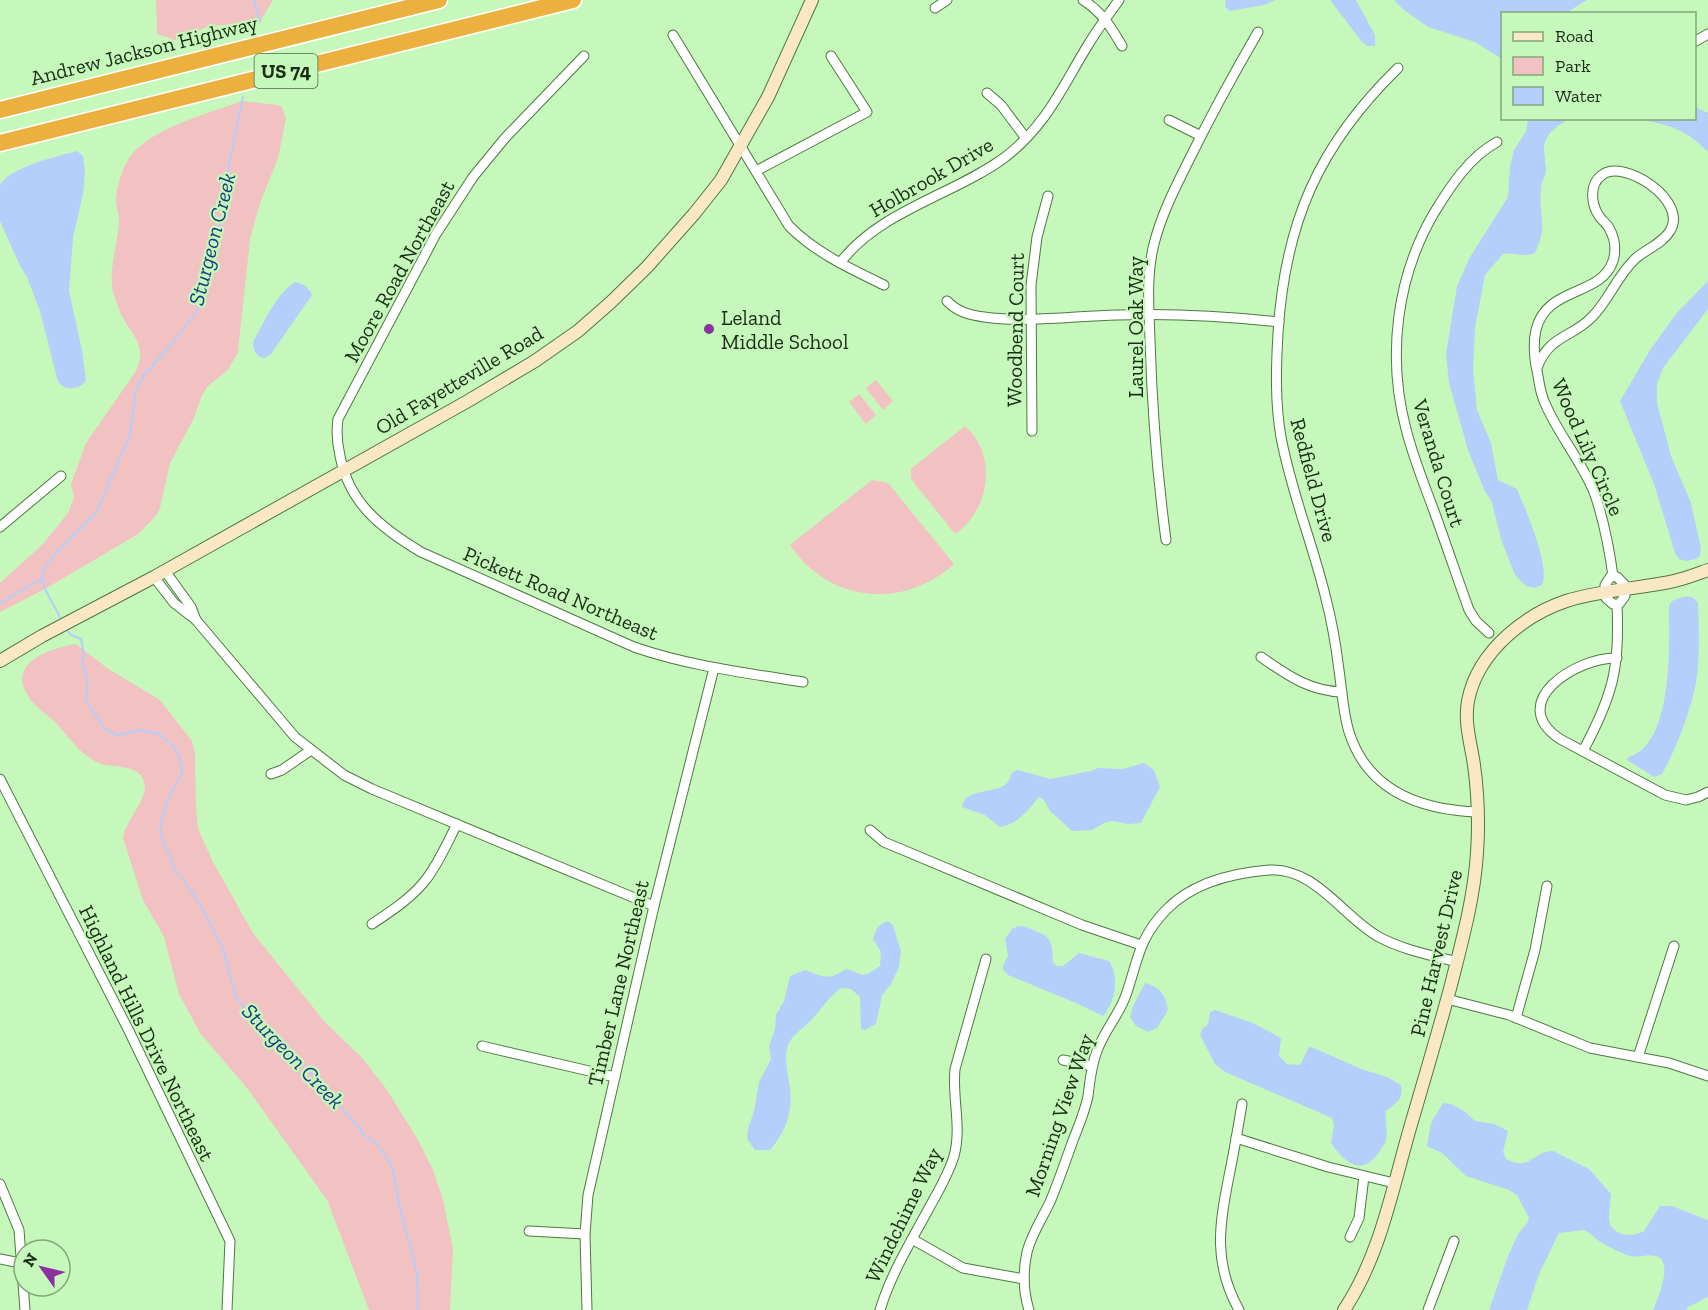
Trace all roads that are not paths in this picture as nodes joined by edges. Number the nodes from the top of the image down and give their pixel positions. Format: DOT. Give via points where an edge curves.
graph roads {
  1 [pos="439,0"];
  2 [pos="573,0"];
  3 [pos="812,0"];
  4 [pos="947,0"];
  5 [pos="1083,0"];
  6 [pos="1119,0"];
  7 [pos="935,8"];
  8 [pos="1105,19"];
  9 [pos="1258,32"];
  10 [pos="672,34"];
  11 [pos="1122,46"];
  12 [pos="584,56"];
  13 [pos="831,56"];
  14 [pos="1398,68"];
  15 [pos="987,93"];
  16 [pos="0,110"];
  17 [pos="1169,120"];
  18 [pos="1201,136"];
  19 [pos="1025,137"];
  20 [pos="1497,142"];
  21 [pos="0,143"];
  22 [pos="740,147"];
  23 [pos="756,171"];
  24 [pos="1048,196"];
  25 [pos="840,263"];
  26 [pos="884,285"];
  27 [pos="947,301"];
  28 [pos="1149,314"];
  29 [pos="1030,318"];
  30 [pos="1279,322"];
  31 [pos="1537,368"];
  32 [pos="1032,431"];
  33 [pos="343,471"];
  34 [pos="61,476"];
  35 [pos="0,527"];
  36 [pos="1166,540"];
  37 [pos="1708,570"];
  38 [pos="165,571"];
  39 [pos="1613,576"];
  40 [pos="154,577"];
  41 [pos="1625,589"];
  42 [pos="1605,591"];
  43 [pos="1617,605"];
  44 [pos="196,620"];
  45 [pos="1489,633"];
  46 [pos="1507,636"];
  47 [pos="1492,653"];
  48 [pos="1261,657"];
  49 [pos="1617,658"];
  50 [pos="0,661"];
  51 [pos="714,668"];
  52 [pos="803,682"];
  53 [pos="1342,692"];
  54 [pos="310,750"];
  55 [pos="1583,751"];
  56 [pos="271,774"];
  57 [pos="0,778"];
  58 [pos="1708,792"];
  59 [pos="1478,812"];
  60 [pos="457,824"];
  61 [pos="870,830"];
  62 [pos="1547,886"];
  63 [pos="654,906"];
  64 [pos="372,924"];
  65 [pos="1141,945"];
  66 [pos="1674,946"];
  67 [pos="986,959"];
  68 [pos="1457,962"];
  69 [pos="1447,999"];
  70 [pos="1516,1018"];
  71 [pos="482,1046"];
  72 [pos="1638,1057"];
  73 [pos="1063,1060"];
  74 [pos="1092,1066"];
  75 [pos="1708,1076"];
  76 [pos="615,1077"];
  77 [pos="1242,1104"];
  78 [pos="1236,1138"];
  79 [pos="1364,1176"];
  80 [pos="1394,1183"];
  81 [pos="0,1184"];
  82 [pos="529,1231"];
  83 [pos="585,1234"];
  84 [pos="1350,1237"];
  85 [pos="19,1238"];
  86 [pos="912,1239"];
  87 [pos="1454,1241"];
  88 [pos="1024,1279"];
  89 [pos="227,1310"];
  90 [pos="587,1310"];
  91 [pos="880,1310"];
  92 [pos="1029,1310"];
  93 [pos="1239,1310"];
  94 [pos="1344,1310"];
  95 [pos="1428,1310"];
  1 -- 16 [label="highway, Andrew Jackson Highway / US 74"];
  2 -- 21 [label="highway, US 74"];
  3 -- 22 [label="street, Old Fayetteville Road"];
  4 -- 7 [label="street"];
  5 -- 8 [label="street"];
  6 -- 8 [label="street, Holbrook Drive"];
  8 -- 11 [label="street"];
  8 -- 19 [label="street, Holbrook Drive" via="1047,116"];
  9 -- 18 [label="street, Laurel Oak Way"];
  10 -- 22 [label="street"];
  12 -- 33 [label="street, Moore Road Northeast" via="490,156 436,234 338,419 336,440"];
  13 -- 23 [label="street" via="867,112"];
  14 -- 30 [label="street, Redfield Drive" via="1352,119 1313,181 1292,241"];
  15 -- 19 [label="street"];
  17 -- 18 [label="street"];
  18 -- 28 [label="street, Laurel Oak Way" via="1157,232 1151,259"];
  19 -- 25 [label="street, Holbrook Drive" via="987,169 866,235"];
  20 -- 45 [label="street, Veranda Court" via="1461,175 1424,232 1403,291 1396,355 1400,401 1413,453 1469,610"];
  22 -- 23 [label="street"];
  22 -- 33 [label="street, Old Fayetteville Road" via="721,180 674,238 578,331 535,361"];
  23 -- 25 [label="street" via="789,226 801,239"];
  24 -- 29 [label="street, Woodbend Court" via="1034,252"];
  25 -- 26 [label="street"];
  27 -- 29 [label="street" via="972,315"];
  28 -- 29 [label="street"];
  28 -- 30 [label="street"];
  28 -- 36 [label="street, Laurel Oak Way" via="1155,449"];
  29 -- 32 [label="street, Woodbend Court"];
  30 -- 53 [label="street, Redfield Drive" via="1276,381 1281,435 1323,584"];
  31 -- 31 [label="street, Wood Lily Circle" via="1553,343 1594,315 1629,265 1670,232 1674,223 1672,208 1651,186 1616,171 1602,174 1596,181 1594,206 1613,235 1613,260 1601,278 1560,298 1542,315 1534,340"];
  31 -- 39 [label="street, Wood Lily Circle" via="1545,402 1597,502"];
  33 -- 38 [label="street, Old Fayetteville Road"];
  33 -- 51 [label="street, Pickett Road Northeast" via="357,500 400,540 421,552 634,647"];
  34 -- 35 [label="street"];
  37 -- 41 [label="street, Pine Harvest Drive" via="1665,583"];
  38 -- 40 [label="street, Old Fayetteville Road"];
  38 -- 44 [label="street"];
  39 -- 41 [label="street" via="1621,580"];
  39 -- 42 [label="street" via="1605,582"];
  40 -- 44 [label="street" via="174,603"];
  40 -- 50 [label="street, Old Fayetteville Road"];
  41 -- 42 [label="street, Pine Harvest Drive"];
  41 -- 43 [label="street" via="1624,598"];
  42 -- 43 [label="street" via="1608,600"];
  42 -- 46 [label="street, Pine Harvest Drive" via="1554,605"];
  43 -- 49 [label="street"];
  44 -- 54 [label="street"];
  45 -- 46 [label="street"];
  45 -- 47 [label="street" via="1487,644"];
  46 -- 47 [label="street, Pine Harvest Drive"];
  47 -- 59 [label="street, Pine Harvest Drive" via="1476,677 1467,712"];
  48 -- 53 [label="street" via="1307,686"];
  49 -- 55 [label="street" via="1606,705"];
  49 -- 55 [label="street" via="1575,668 1552,685 1542,700 1542,717 1550,732"];
  51 -- 52 [label="street, Pickett Road Northeast"];
  51 -- 63 [label="street, Timber Lane Northeast"];
  53 -- 59 [label="street, Redfield Drive" via="1353,742 1362,759 1384,783 1425,806"];
  54 -- 56 [label="street"];
  54 -- 60 [label="street" via="361,784"];
  55 -- 58 [label="street" via="1672,798 1692,799"];
  57 -- 89 [label="street, Highland Hills Drive Northeast" via="230,1241"];
  59 -- 68 [label="street, Pine Harvest Drive" via="1474,890"];
  60 -- 63 [label="street"];
  60 -- 64 [label="street" via="425,882"];
  61 -- 65 [label="street" via="884,842 1082,925"];
  62 -- 70 [label="street"];
  63 -- 76 [label="street, Timber Lane Northeast"];
  65 -- 68 [label="street, Morning View Way" via="1166,909 1194,889 1223,878 1277,870 1298,876 1322,891 1378,936"];
  65 -- 74 [label="street, Morning View Way" via="1126,996 1100,1042"];
  66 -- 72 [label="street"];
  67 -- 86 [label="street, Windchime Way" via="955,1069 958,1128 953,1158"];
  68 -- 69 [label="street, Pine Harvest Drive"];
  69 -- 70 [label="street"];
  69 -- 80 [label="street, Pine Harvest Drive"];
  70 -- 72 [label="street" via="1579,1045"];
  71 -- 76 [label="street"];
  72 -- 75 [label="street"];
  73 -- 74 [label="street"];
  74 -- 88 [label="street, Morning View Way" via="1080,1123 1030,1240"];
  76 -- 83 [label="street, Timber Lane Northeast" via="588,1195"];
  77 -- 78 [label="street"];
  78 -- 79 [label="street"];
  78 -- 93 [label="street" via="1219,1240 1223,1273"];
  79 -- 80 [label="street"];
  79 -- 84 [label="street" via="1359,1218"];
  80 -- 94 [label="street, Pine Harvest Drive" via="1372,1257"];
  81 -- 85 [label="street"];
  82 -- 83 [label="street"];
  83 -- 90 [label="street, Timber Lane Northeast"];
  86 -- 88 [label="street" via="963,1268"];
  86 -- 91 [label="street, Windchime Way" via="895,1269"];
  87 -- 95 [label="street"];
  88 -- 92 [label="street, Morning View Way"];
}
